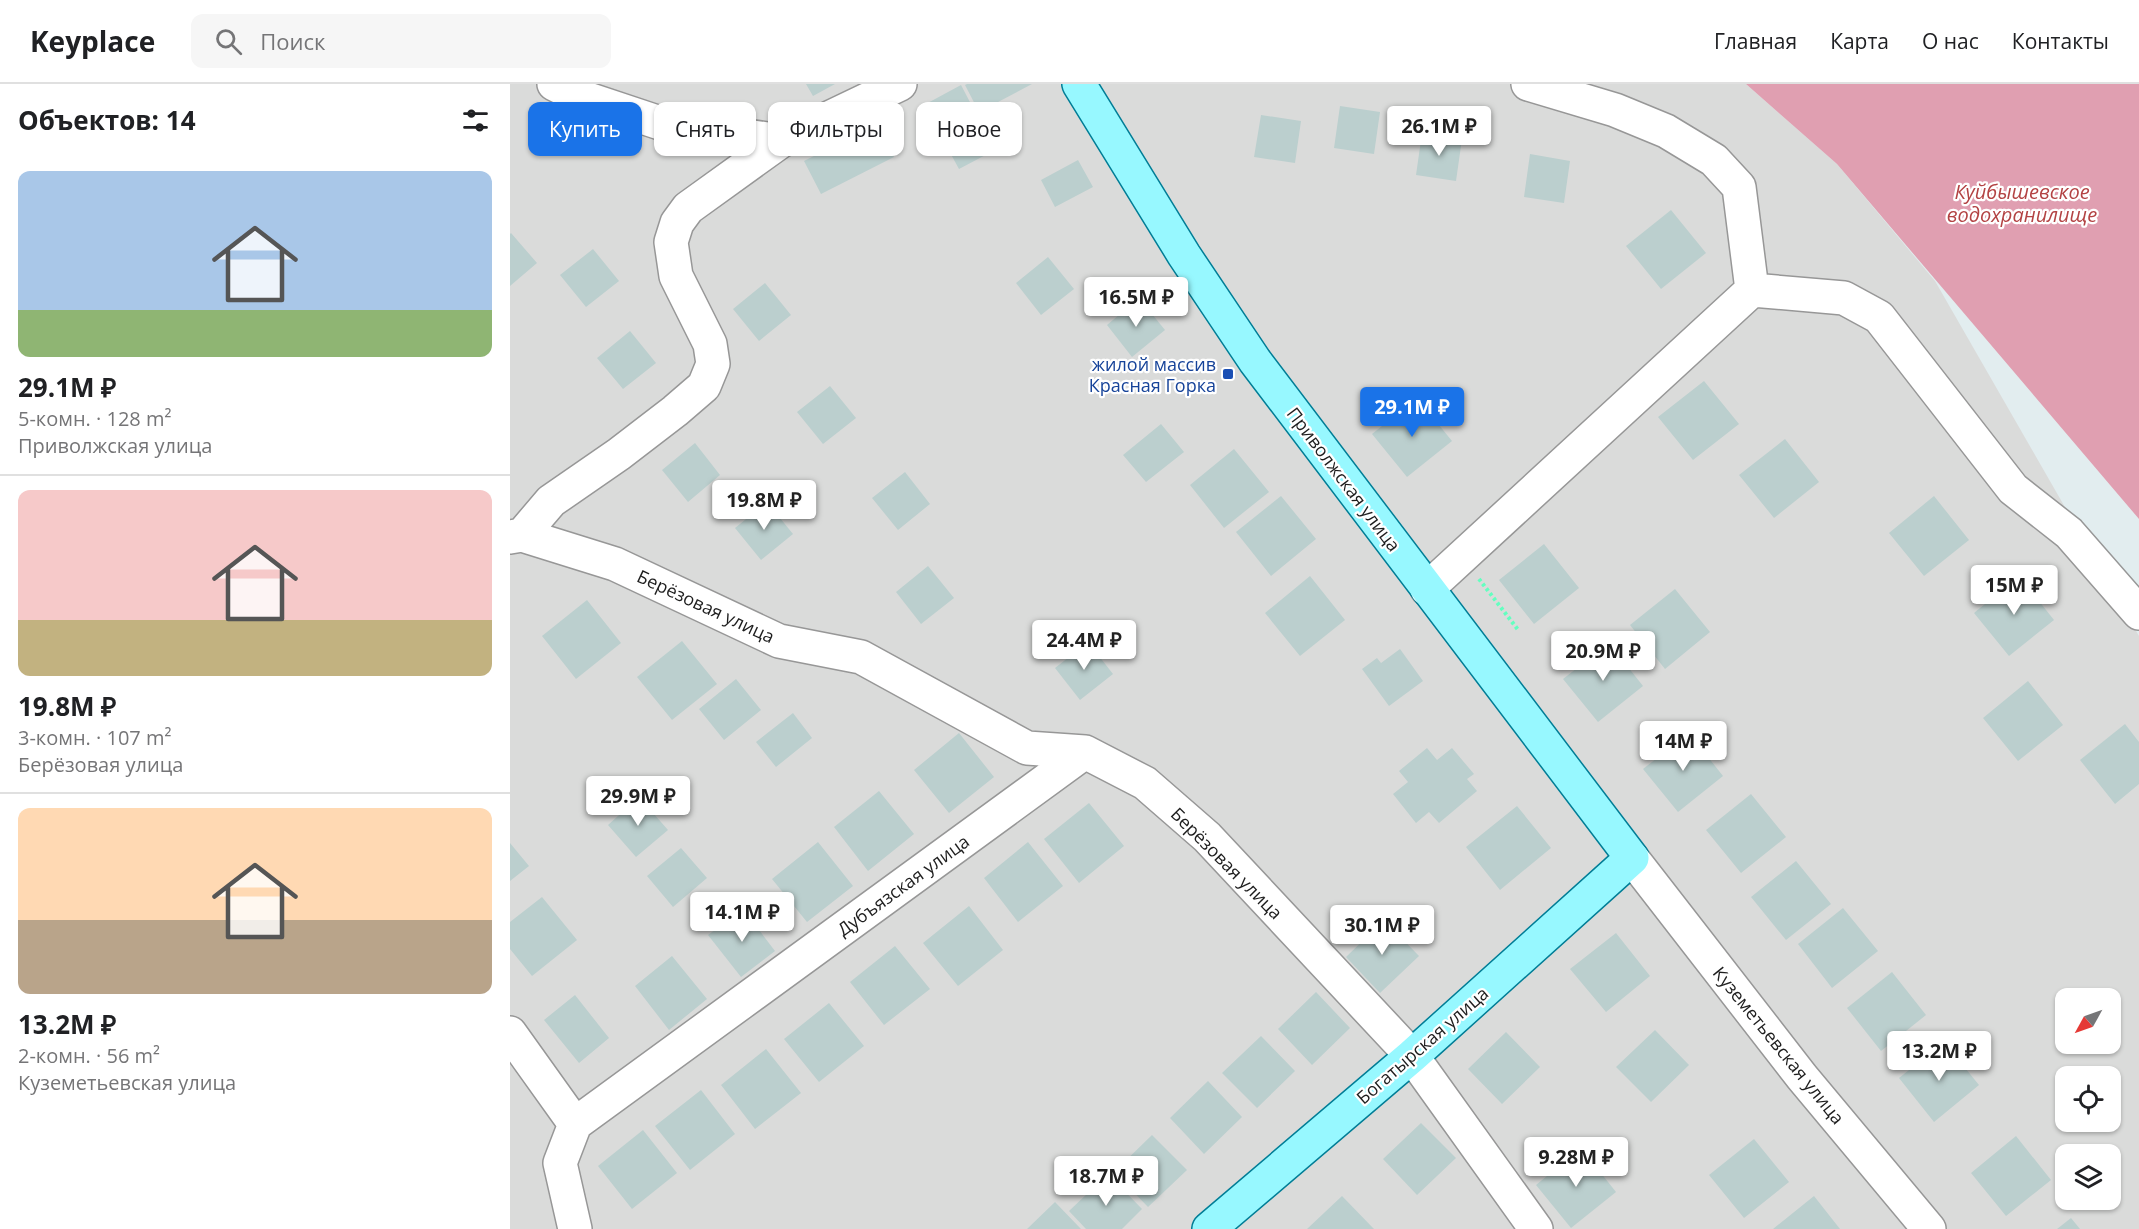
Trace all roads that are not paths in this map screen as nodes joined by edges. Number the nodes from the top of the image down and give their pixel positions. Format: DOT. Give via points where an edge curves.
graph roads {
  1 [pos="554,84"];
  2 [pos="900,84"];
  3 [pos="1078,84"];
  4 [pos="1528,84"];
  5 [pos="862,102"];
  6 [pos="768,139"];
  7 [pos="768,150"];
  8 [pos="1752,290"];
  9 [pos="516,536"];
  10 [pos="1427,589"];
  11 [pos="2139,613"];
  12 [pos="1085,752"];
  13 [pos="1632,858"];
  14 [pos="510,1033"];
  15 [pos="1412,1056"];
  16 [pos="575,1124"];
  17 [pos="575,1229"];
  18 [pos="1209,1229"];
  19 [pos="1536,1229"];
  20 [pos="1929,1229"];
  1 -- 6 [label="street" via="663,124"];
  2 -- 5 [label="street"];
  3 -- 10 [label="main road, Приволжская улица" via="1255,361"];
  4 -- 8 [label="street" via="1616,110 1666,131 1714,160 1739,187"];
  7 -- 9 [label="street" via="688,208 670,242 676,276 710,344 713,364 704,386 628,447 551,501"];
  8 -- 10 [label="street"];
  8 -- 11 [label="street" via="1844,298 1879,317 2013,489 2068,533"];
  9 -- 12 [label="street, Берёзовая улица" via="615,564 779,641 861,657 1027,748"];
  10 -- 13 [label="main road, Приволжская улица"];
  12 -- 15 [label="street, Берёзовая улица" via="1145,783 1207,837"];
  12 -- 16 [label="street, Дубъязская улица"];
  13 -- 15 [label="main road, Богатырская улица"];
  13 -- 20 [label="street, Куземетьевская улица" via="1802,1077"];
  14 -- 16 [label="street"];
  15 -- 18 [label="main road, Богатырская улица"];
  15 -- 19 [label="street, Берёзовая улица"];
  16 -- 17 [label="street" via="560,1163"];
}
